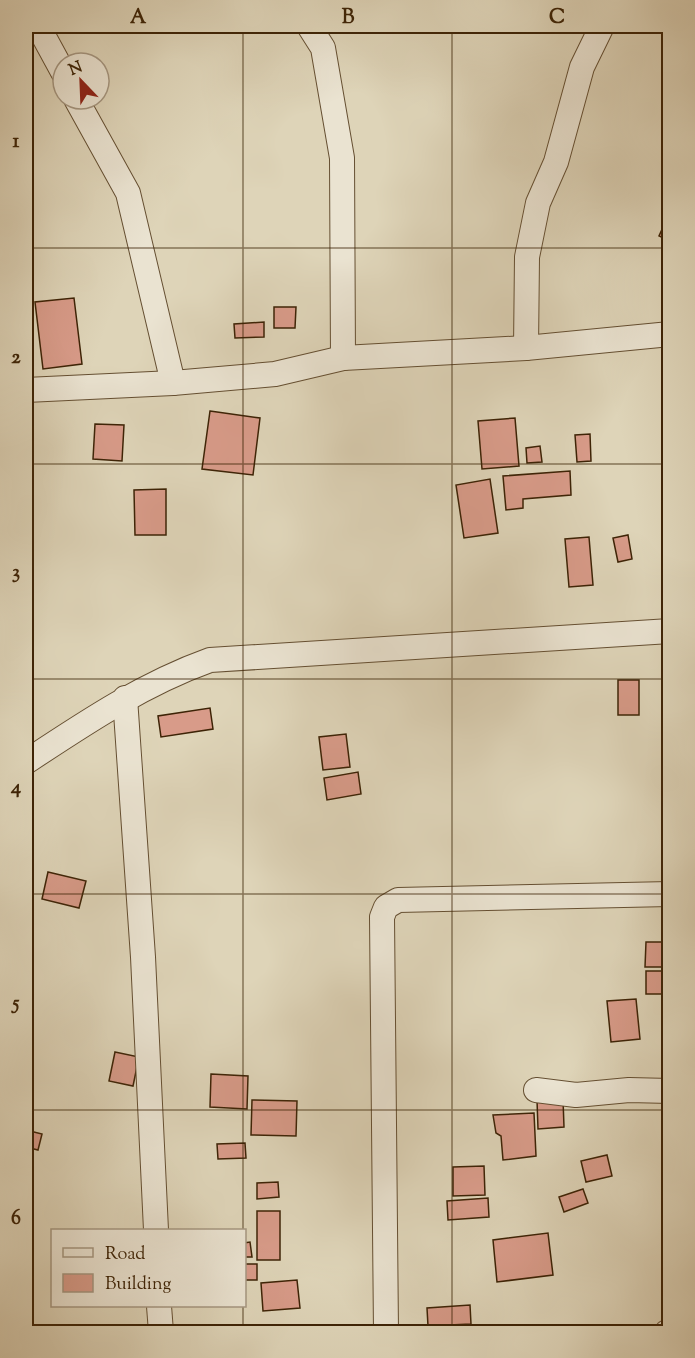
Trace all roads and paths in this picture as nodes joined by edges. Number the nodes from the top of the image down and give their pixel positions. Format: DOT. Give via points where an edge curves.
graph roads {
  1 [pos="38,26"];
  2 [pos="309,26"];
  3 [pos="602,26"];
  4 [pos="52,51"];
  5 [pos="83,111"];
  6 [pos="669,334"];
  7 [pos="526,348"];
  8 [pos="343,358"];
  9 [pos="173,383"];
  10 [pos="26,390"];
  11 [pos="669,631"];
  12 [pos="125,698"];
  13 [pos="26,762"];
  14 [pos="669,894"];
  15 [pos="536,1090"];
  16 [pos="669,1091"];
  17 [pos="156,1229"];
  18 [pos="159,1307"];
  19 [pos="161,1332"];
  20 [pos="386,1332"];
  1 -- 4 [label="street"];
  2 -- 8 [label="street" via="323,48 342,158"];
  3 -- 7 [label="street" via="582,67 556,162 538,203 527,257"];
  5 -- 9 [label="street" via="128,194"];
  6 -- 7 [label="street"];
  7 -- 8 [label="street"];
  8 -- 9 [label="street" via="275,374"];
  9 -- 10 [label="street"];
  11 -- 12 [label="street" via="210,660"];
  12 -- 13 [label="street"];
  12 -- 17 [label="street"];
  14 -- 20 [label="street" via="398,900 386,907 382,917"];
  15 -- 16 [label="street" via="576,1095"];
  18 -- 19 [label="street"];
}
